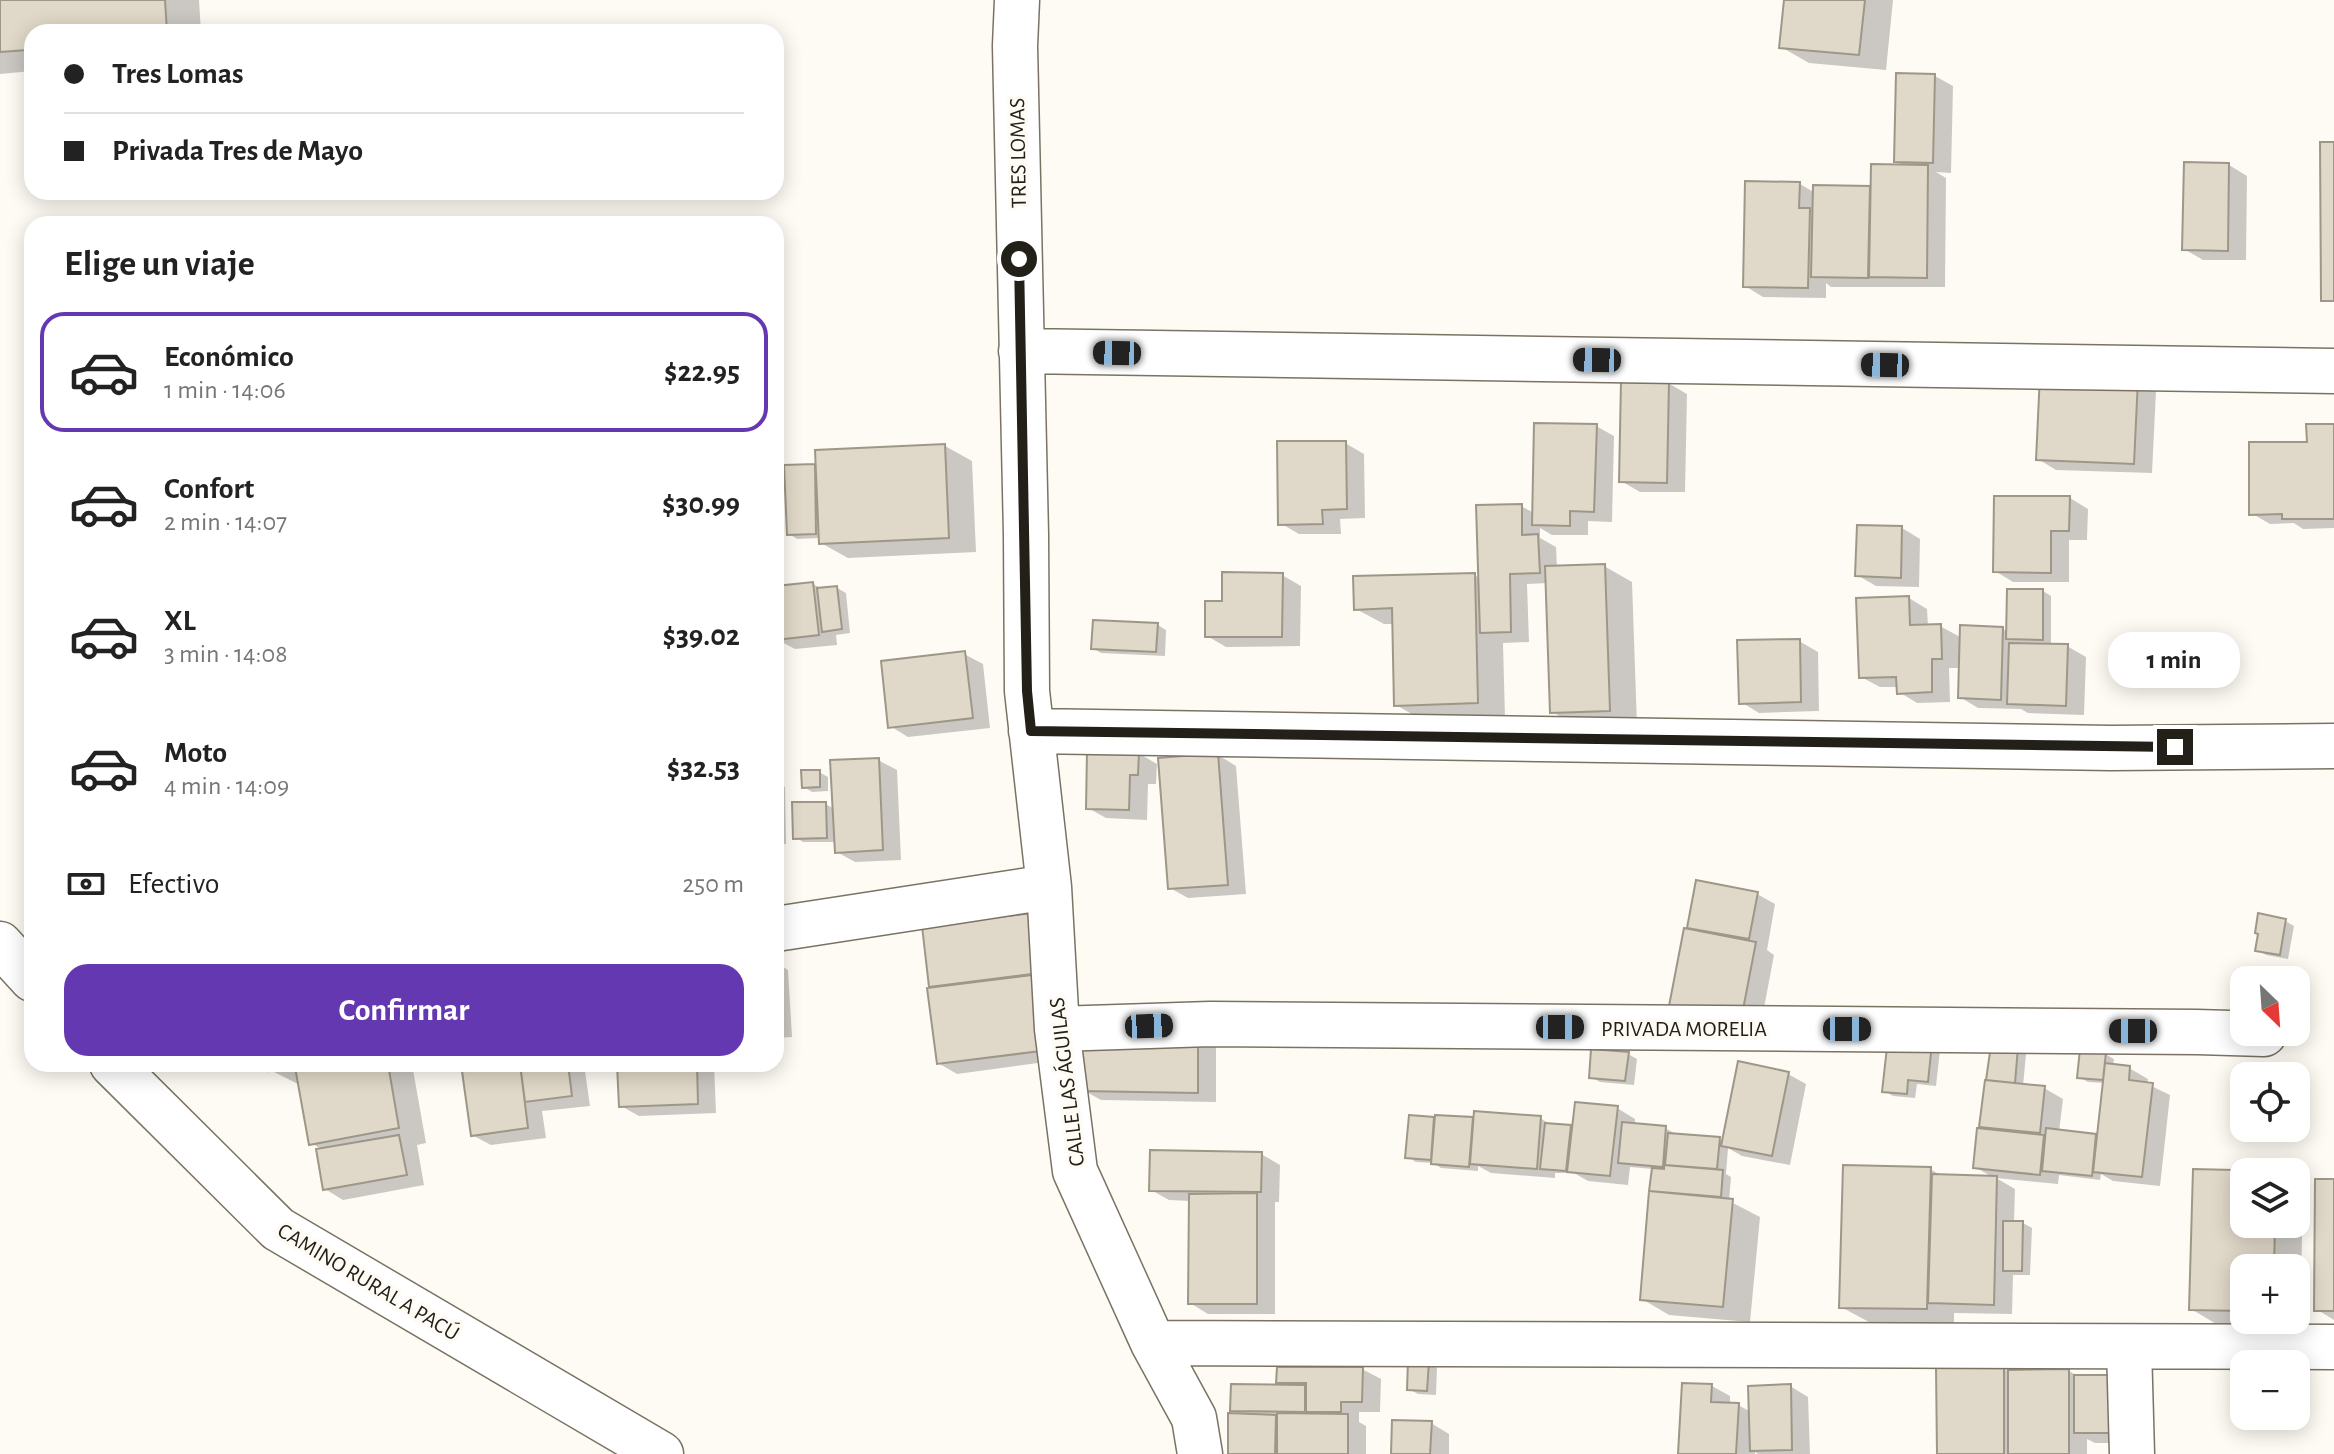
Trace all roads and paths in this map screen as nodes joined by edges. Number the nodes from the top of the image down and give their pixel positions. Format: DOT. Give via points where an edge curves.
graph roads {
  1 [pos="1017,0"];
  2 [pos="1021,351"];
  3 [pos="2334,371"];
  4 [pos="1029,711"];
  5 [pos="2334,746"];
  6 [pos="1049,887"];
  7 [pos="784,928"];
  8 [pos="0,944"];
  9 [pos="24,970"];
  10 [pos="1057,1029"];
  11 [pos="2230,1033"];
  12 [pos="120,1072"];
  13 [pos="1153,1343"];
  14 [pos="2129,1347"];
  15 [pos="2334,1347"];
  16 [pos="661,1454"];
  17 [pos="1200,1454"];
  18 [pos="2132,1454"];
  1 -- 2 [label="street, TRES LOMAS"];
  2 -- 3 [label="street"];
  2 -- 4 [label="street, TRES LOMAS"];
  4 -- 5 [label="street" via="2111,748"];
  4 -- 6 [label="street, CALLE LAS ÁGUILAS"];
  6 -- 7 [label="street"];
  6 -- 10 [label="street, CALLE LAS ÁGUILAS"];
  8 -- 9 [label="street"];
  10 -- 11 [label="street, PRIVADA MORELIA" via="1210,1024"];
  10 -- 13 [label="street, CALLE LAS ÁGUILAS" via="1075,1171"];
  12 -- 16 [label="street, CAMINO RURAL A PACÚ" via="278,1229"];
  13 -- 14 [label="street"];
  13 -- 17 [label="street, CALLE LAS ÁGUILAS" via="1194,1418"];
  14 -- 15 [label="street"];
  14 -- 18 [label="street"];
}
